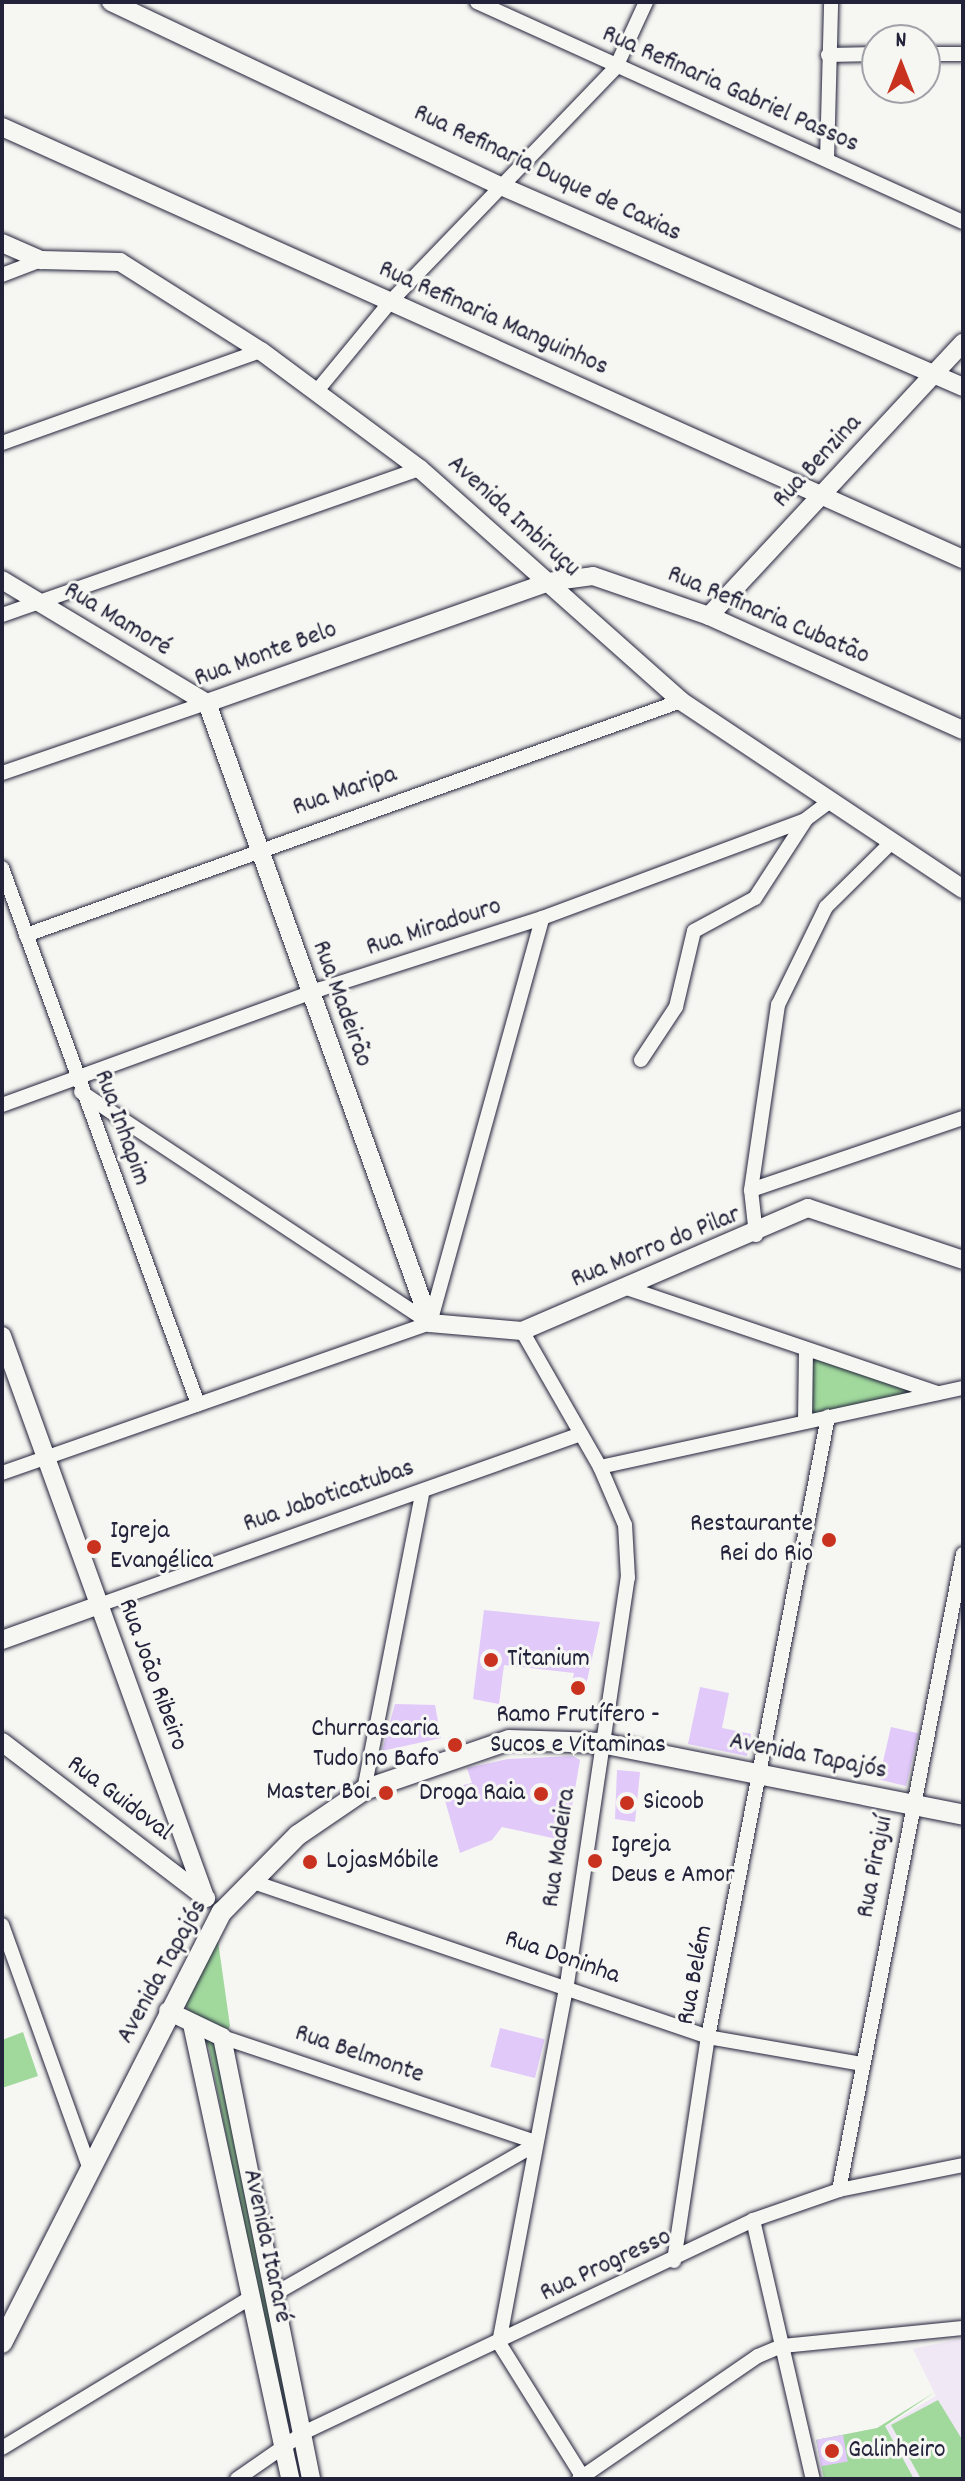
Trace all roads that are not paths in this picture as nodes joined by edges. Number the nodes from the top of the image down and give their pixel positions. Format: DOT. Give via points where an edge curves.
graph roads {
  1 [pos="111,2"];
  2 [pos="477,2"];
  3 [pos="646,2"];
  4 [pos="831,2"];
  5 [pos="861,54"];
  6 [pos="941,54"];
  7 [pos="963,54"];
  8 [pos="828,55"];
  9 [pos="616,67"];
  10 [pos="2,127"];
  11 [pos="827,160"];
  12 [pos="501,186"];
  13 [pos="963,222"];
  14 [pos="2,243"];
  15 [pos="41,260"];
  16 [pos="2,275"];
  17 [pos="391,301"];
  18 [pos="963,343"];
  19 [pos="261,351"];
  20 [pos="936,375"];
  21 [pos="963,387"];
  22 [pos="316,392"];
  23 [pos="2,443"];
  24 [pos="420,469"];
  25 [pos="822,495"];
  26 [pos="963,559"];
  27 [pos="2,580"];
  28 [pos="548,582"];
  29 [pos="42,602"];
  30 [pos="2,615"];
  31 [pos="709,616"];
  32 [pos="681,701"];
  33 [pos="207,703"];
  34 [pos="963,730"];
  35 [pos="2,773"];
  36 [pos="830,801"];
  37 [pos="805,820"];
  38 [pos="891,843"];
  39 [pos="254,849"];
  40 [pos="2,868"];
  41 [pos="963,889"];
  42 [pos="542,918"];
  43 [pos="26,935"];
  44 [pos="311,995"];
  45 [pos="641,1060"];
  46 [pos="79,1084"];
  47 [pos="2,1105"];
  48 [pos="963,1118"];
  49 [pos="751,1190"];
  50 [pos="756,1235"];
  51 [pos="963,1260"];
  52 [pos="627,1288"];
  53 [pos="430,1323"];
  54 [pos="522,1331"];
  55 [pos="2,1336"];
  56 [pos="806,1350"];
  57 [pos="963,1388"];
  58 [pos="940,1394"];
  59 [pos="198,1404"];
  60 [pos="828,1417"];
  61 [pos="805,1422"];
  62 [pos="581,1434"];
  63 [pos="44,1458"];
  64 [pos="600,1467"];
  65 [pos="2,1473"];
  66 [pos="422,1493"];
  67 [pos="963,1554"];
  68 [pos="99,1605"];
  69 [pos="2,1640"];
  70 [pos="2,1742"];
  71 [pos="601,1743"];
  72 [pos="762,1774"];
  73 [pos="364,1790"];
  74 [pos="912,1805"];
  75 [pos="963,1815"];
  76 [pos="182,1834"];
  77 [pos="148,1854"];
  78 [pos="250,1881"];
  79 [pos="205,1897"];
  80 [pos="222,1912"];
  81 [pos="2,1925"];
  82 [pos="567,1984"];
  83 [pos="168,2011"];
  84 [pos="192,2024"];
  85 [pos="222,2037"];
  86 [pos="708,2037"];
  87 [pos="862,2064"];
  88 [pos="536,2144"];
  89 [pos="963,2165"];
  90 [pos="90,2170"];
  91 [pos="839,2190"];
  92 [pos="753,2220"];
  93 [pos="674,2261"];
  94 [pos="278,2292"];
  95 [pos="250,2298"];
  96 [pos="963,2328"];
  97 [pos="2,2343"];
  98 [pos="499,2343"];
  99 [pos="782,2346"];
  100 [pos="305,2432"];
  101 [pos="2,2448"];
  102 [pos="283,2449"];
  103 [pos="581,2478"];
  104 [pos="237,2479"];
  105 [pos="290,2479"];
  106 [pos="311,2479"];
  107 [pos="813,2479"];
  1 -- 12 [label="street, Rua Refinaria Duque de Caxias"];
  2 -- 9 [label="street, Rua Refinaria Gabriel Passos"];
  3 -- 9 [label="street"];
  4 -- 8 [label="street"];
  5 -- 8 [label="street"];
  6 -- 7 [label="street"];
  8 -- 11 [label="street"];
  9 -- 11 [label="street, Rua Refinaria Gabriel Passos"];
  9 -- 12 [label="street"];
  10 -- 17 [label="street, Rua Refinaria Manguinhos"];
  11 -- 13 [label="street, Rua Refinaria Gabriel Passos"];
  12 -- 17 [label="street"];
  12 -- 20 [label="street, Rua Refinaria Duque de Caxias"];
  14 -- 15 [label="street, Avenida Imbiruçu"];
  15 -- 16 [label="street"];
  15 -- 19 [label="street, Avenida Imbiruçu" via="120,262"];
  17 -- 22 [label="street"];
  17 -- 25 [label="street, Rua Refinaria Manguinhos"];
  18 -- 20 [label="street, Rua Benzina"];
  19 -- 22 [label="street, Avenida Imbiruçu"];
  19 -- 23 [label="street"];
  20 -- 21 [label="street, Rua Refinaria Duque de Caxias"];
  20 -- 25 [label="street, Rua Benzina"];
  22 -- 24 [label="street, Avenida Imbiruçu"];
  24 -- 28 [label="street, Avenida Imbiruçu"];
  24 -- 29 [label="street"];
  25 -- 26 [label="street, Rua Refinaria Manguinhos"];
  25 -- 31 [label="street, Rua Benzina"];
  27 -- 29 [label="street, Rua Mamoré"];
  28 -- 31 [label="street, Rua Refinaria Cubatão" via="609,577"];
  28 -- 32 [label="street, Avenida Imbiruçu"];
  28 -- 33 [label="street, Rua Monte Belo"];
  29 -- 30 [label="street"];
  29 -- 33 [label="street, Rua Mamoré"];
  31 -- 34 [label="street, Rua Refinaria Cubatão"];
  32 -- 36 [label="street, Avenida Imbiruçu"];
  32 -- 39 [label="street, Rua Maripa"];
  33 -- 35 [label="street, Rua Monte Belo"];
  33 -- 39 [label="street, Rua Madeirão"];
  36 -- 37 [label="street, Rua Miradouro"];
  36 -- 38 [label="street, Avenida Imbiruçu"];
  37 -- 42 [label="street, Rua Miradouro"];
  37 -- 45 [label="street" via="755,898 694,931 676,1007"];
  38 -- 41 [label="street, Avenida Imbiruçu"];
  38 -- 49 [label="street" via="826,907 778,1005"];
  39 -- 43 [label="street, Rua Maripa"];
  39 -- 44 [label="street, Rua Madeirão"];
  40 -- 43 [label="street, Rua Inhapim"];
  42 -- 44 [label="street, Rua Miradouro"];
  42 -- 53 [label="street"];
  43 -- 46 [label="street, Rua Inhapim"];
  44 -- 46 [label="street, Rua Miradouro"];
  44 -- 53 [label="street, Rua Madeirão"];
  46 -- 47 [label="street, Rua Miradouro"];
  46 -- 53 [label="street"];
  46 -- 59 [label="street, Rua Inhapim"];
  48 -- 49 [label="street, Rua Morro do Pilar"];
  49 -- 50 [label="street"];
  50 -- 51 [label="street, Rua Morro do Pilar" via="808,1208"];
  50 -- 52 [label="street, Rua Morro do Pilar"];
  52 -- 54 [label="street, Rua Morro do Pilar"];
  52 -- 56 [label="street"];
  53 -- 54 [label="street"];
  53 -- 59 [label="street"];
  54 -- 62 [label="street, Rua Madeira"];
  55 -- 63 [label="street, Rua João Ribeiro"];
  56 -- 58 [label="street"];
  56 -- 61 [label="street"];
  57 -- 58 [label="street"];
  58 -- 60 [label="street"];
  59 -- 63 [label="street"];
  60 -- 61 [label="street"];
  60 -- 72 [label="street, Rua Belém"];
  61 -- 64 [label="street"];
  62 -- 64 [label="street, Rua Madeira"];
  62 -- 66 [label="street, Rua Jaboticatubas"];
  63 -- 65 [label="street"];
  63 -- 68 [label="street, Rua João Ribeiro"];
  64 -- 71 [label="street, Rua Madeira" via="625,1525 628,1578"];
  66 -- 68 [label="street, Rua Jaboticatubas"];
  66 -- 73 [label="street"];
  67 -- 74 [label="street, Rua Pirajuí"];
  68 -- 69 [label="street, Rua Jaboticatubas"];
  68 -- 76 [label="street, Rua João Ribeiro"];
  70 -- 77 [label="street, Rua Guidoval"];
  71 -- 72 [label="main road, Avenida Tapajós"];
  71 -- 73 [label="main road, Avenida Tapajós" via="509,1740"];
  71 -- 82 [label="street, Rua Madeira"];
  72 -- 74 [label="main road, Avenida Tapajós"];
  72 -- 86 [label="street, Rua Belém"];
  73 -- 78 [label="main road, Avenida Tapajós" via="298,1835"];
  74 -- 75 [label="main road, Avenida Tapajós"];
  74 -- 87 [label="street, Rua Pirajuí"];
  76 -- 77 [label="street" via="171,1851"];
  76 -- 79 [label="street, Rua João Ribeiro"];
  77 -- 79 [label="street, Rua Guidoval"];
  78 -- 80 [label="main road, Avenida Tapajós"];
  78 -- 82 [label="street, Rua Doninha"];
  79 -- 80 [label="street, Rua Guidoval"];
  80 -- 83 [label="main road, Avenida Tapajós"];
  81 -- 90 [label="street"];
  82 -- 86 [label="street, Rua Doninha"];
  82 -- 88 [label="street, Rua Madeira"];
  83 -- 84 [label="street, Rua Belmonte"];
  83 -- 90 [label="main road, Avenida Tapajós"];
  84 -- 85 [label="street, Rua Belmonte"];
  84 -- 95 [label="street, Avenida Itararé"];
  85 -- 88 [label="street, Rua Belmonte"];
  85 -- 94 [label="street, Avenida Itararé"];
  86 -- 87 [label="street, Rua Doninha"];
  86 -- 93 [label="street, Rua Belém"];
  87 -- 91 [label="street, Rua Pirajuí"];
  88 -- 94 [label="street"];
  88 -- 98 [label="street, Rua Madeira"];
  89 -- 91 [label="street, Rua Progresso"];
  90 -- 97 [label="main road, Avenida Tapajós"];
  91 -- 92 [label="street, Rua Progresso"];
  92 -- 93 [label="street, Rua Progresso"];
  92 -- 99 [label="street"];
  93 -- 98 [label="street, Rua Progresso"];
  94 -- 100 [label="street, Avenida Itararé"];
  95 -- 101 [label="street"];
  95 -- 102 [label="street, Avenida Itararé"];
  96 -- 99 [label="street"];
  98 -- 100 [label="street, Rua Progresso"];
  98 -- 103 [label="street"];
  99 -- 103 [label="street" via="758,2356"];
  99 -- 107 [label="street"];
  100 -- 102 [label="street, Rua Progresso"];
  100 -- 106 [label="street, Avenida Itararé"];
  102 -- 104 [label="street, Rua Progresso"];
  102 -- 105 [label="street, Avenida Itararé"];
}
